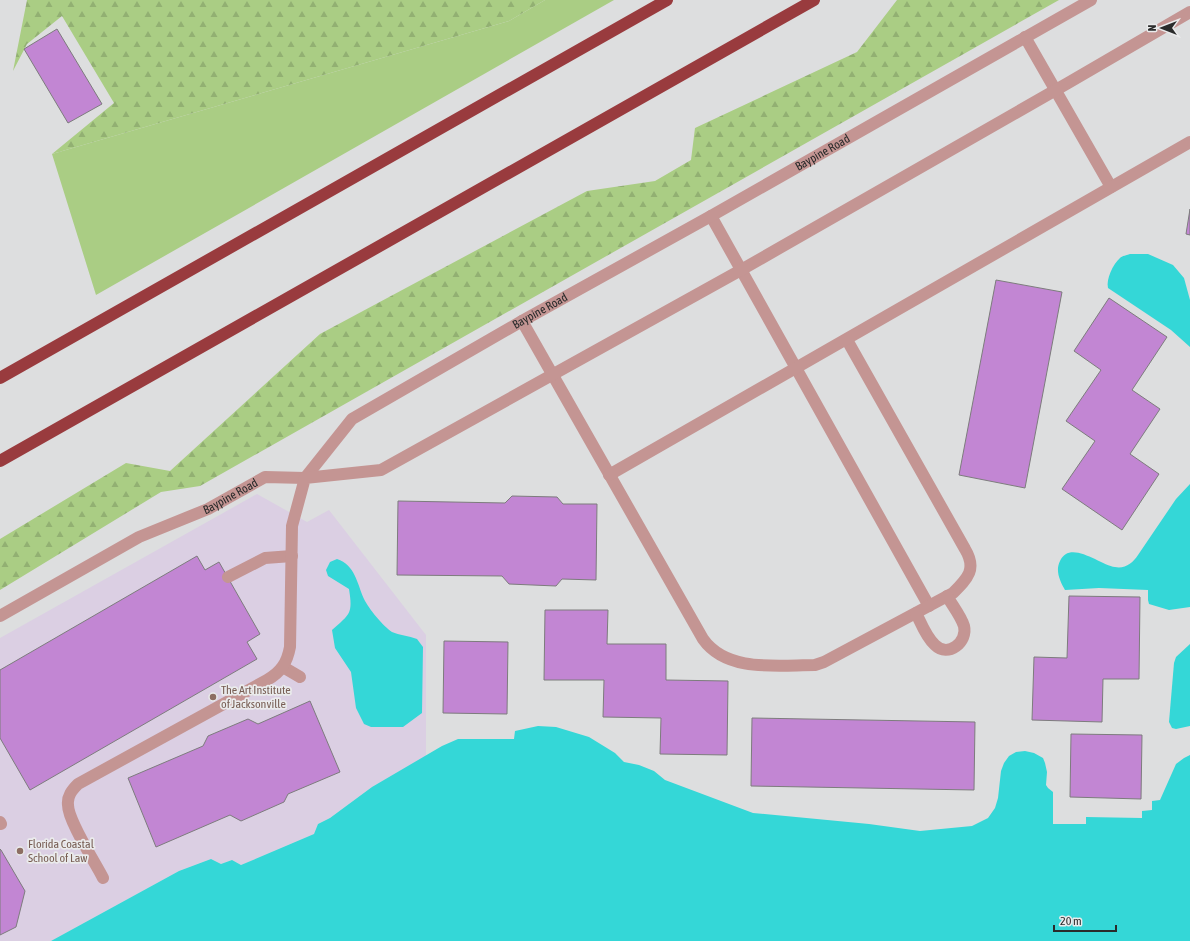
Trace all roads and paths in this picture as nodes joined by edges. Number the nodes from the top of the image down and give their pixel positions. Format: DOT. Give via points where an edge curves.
graph roads {
  1 [pos="667,0"];
  2 [pos="814,0"];
  3 [pos="1090,0"];
  4 [pos="1190,12"];
  5 [pos="1025,37"];
  6 [pos="1055,90"];
  7 [pos="1190,142"];
  8 [pos="1111,187"];
  9 [pos="711,216"];
  10 [pos="741,270"];
  11 [pos="522,321"];
  12 [pos="847,340"];
  13 [pos="797,368"];
  14 [pos="553,375"];
  15 [pos="0,378"];
  16 [pos="0,461"];
  17 [pos="609,475"];
  18 [pos="305,478"];
  19 [pos="292,556"];
  20 [pos="228,577"];
  21 [pos="947,596"];
  22 [pos="929,606"];
  23 [pos="916,613"];
  24 [pos="0,616"];
  25 [pos="283,667"];
  26 [pos="300,678"];
  27 [pos="103,878"];
  1 -- 15 [label="highway"];
  2 -- 16 [label="highway"];
  3 -- 5 [label="street, Baypine Road"];
  4 -- 6 [label="street"];
  5 -- 6 [label="street"];
  5 -- 9 [label="street, Baypine Road"];
  6 -- 8 [label="street"];
  6 -- 10 [label="street"];
  7 -- 8 [label="street"];
  8 -- 12 [label="street"];
  9 -- 10 [label="street"];
  9 -- 11 [label="street, Baypine Road"];
  10 -- 13 [label="street"];
  10 -- 14 [label="street"];
  11 -- 14 [label="street"];
  11 -- 18 [label="street, Baypine Road" via="352,419"];
  12 -- 13 [label="street"];
  12 -- 21 [label="street" via="968,553 971,563 968,575 953,593"];
  13 -- 17 [label="street"];
  13 -- 22 [label="street"];
  14 -- 17 [label="street"];
  14 -- 18 [label="street" via="381,470"];
  17 -- 23 [label="street" via="698,632 709,648 720,655 746,664 820,664"];
  18 -- 19 [label="street" via="292,526"];
  18 -- 24 [label="street, Baypine Road" via="265,477 208,509 139,537"];
  19 -- 20 [label="street" via="265,558"];
  19 -- 25 [label="street" via="290,647"];
  21 -- 22 [label="street"];
  21 -- 23 [label="street" via="964,626 964,636 959,645 948,650 935,646"];
  22 -- 23 [label="street"];
  25 -- 26 [label="street"];
  25 -- 27 [label="street" via="267,680 78,784 69,796 67,804 71,820"];
}
